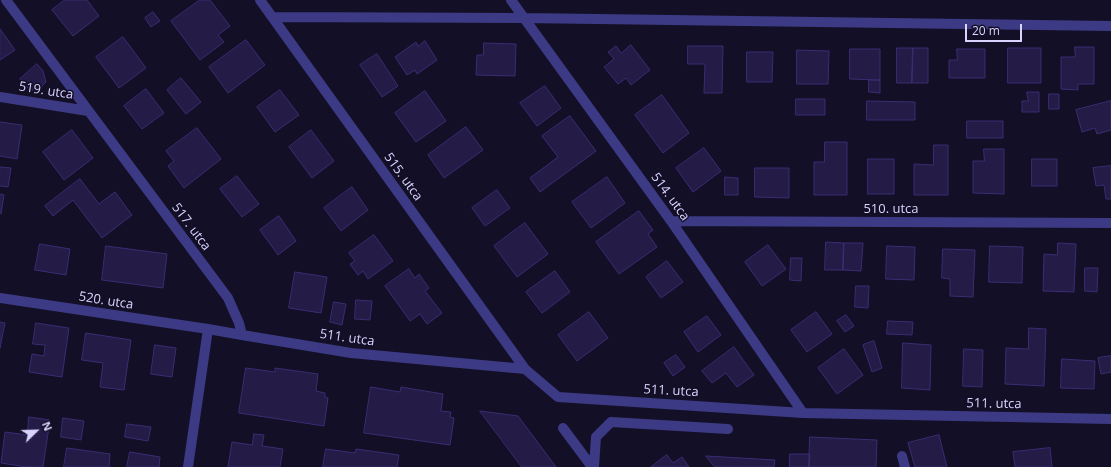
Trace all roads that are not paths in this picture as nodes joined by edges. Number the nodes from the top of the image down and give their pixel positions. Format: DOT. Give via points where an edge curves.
graph roads {
  1 [pos="6,0"];
  2 [pos="260,0"];
  3 [pos="511,0"];
  4 [pos="272,17"];
  5 [pos="524,18"];
  6 [pos="1111,26"];
  7 [pos="0,97"];
  8 [pos="88,110"];
  9 [pos="671,221"];
  10 [pos="1111,223"];
  11 [pos="0,298"];
  12 [pos="208,329"];
  13 [pos="242,335"];
  14 [pos="525,369"];
  15 [pos="803,413"];
  16 [pos="1111,419"];
  17 [pos="563,428"];
  18 [pos="728,429"];
  19 [pos="902,456"];
  20 [pos="188,467"];
  21 [pos="593,467"];
  22 [pos="905,467"];
  1 -- 8 [label="street, 517. utca"];
  2 -- 4 [label="street, 515. utca"];
  3 -- 5 [label="street, 514. utca"];
  4 -- 5 [label="street"];
  4 -- 14 [label="street, 515. utca"];
  5 -- 6 [label="street"];
  5 -- 9 [label="street, 514. utca"];
  7 -- 8 [label="street, 519. utca"];
  8 -- 13 [label="street, 517. utca" via="228,298"];
  9 -- 10 [label="street, 510. utca"];
  9 -- 15 [label="street, 514. utca"];
  11 -- 12 [label="street, 520. utca"];
  12 -- 13 [label="street"];
  12 -- 20 [label="street"];
  13 -- 14 [label="street, 511. utca" via="351,353"];
  14 -- 15 [label="street, 511. utca" via="558,397"];
  15 -- 16 [label="street, 511. utca"];
  17 -- 21 [label="street"];
  18 -- 21 [label="street" via="611,422 596,437"];
  19 -- 22 [label="street"];
}
